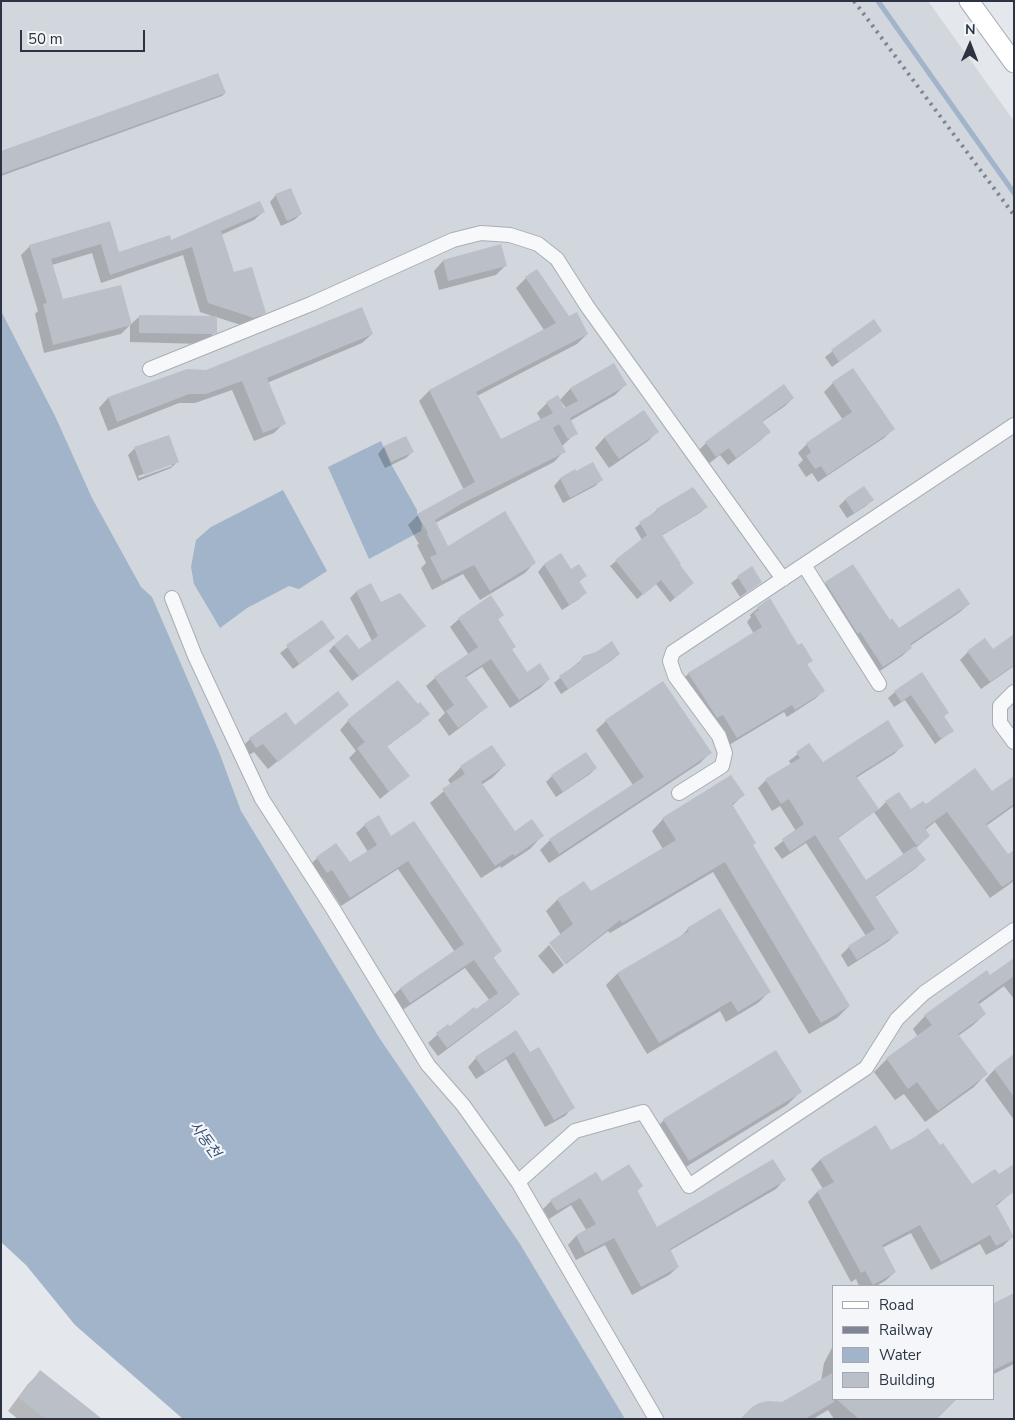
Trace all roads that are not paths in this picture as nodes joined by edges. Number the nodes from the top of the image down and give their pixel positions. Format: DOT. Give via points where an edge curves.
graph roads {
  1 [pos="969,1"];
  2 [pos="1014,63"];
  3 [pos="150,369"];
  4 [pos="1014,425"];
  5 [pos="804,565"];
  6 [pos="783,580"];
  7 [pos="172,598"];
  8 [pos="879,684"];
  9 [pos="1014,692"];
  10 [pos="1014,742"];
  11 [pos="679,793"];
  12 [pos="1014,930"];
  13 [pos="518,1182"];
  14 [pos="656,1419"];
  1 -- 2 [label="main road"];
  3 -- 6 [label="street" via="311,304 453,240 481,233 510,235 538,244 557,259 587,306"];
  4 -- 5 [label="street"];
  5 -- 6 [label="street"];
  5 -- 8 [label="street"];
  6 -- 11 [label="street" via="673,652 670,661 675,676 719,736 725,753 722,766"];
  7 -- 13 [label="street" via="195,656 262,799 428,1065 463,1106"];
  9 -- 10 [label="street" via="1000,706 1000,723"];
  12 -- 13 [label="street" via="924,994 897,1019 866,1068 689,1186 643,1112 575,1131"];
  13 -- 14 [label="street"];
}
